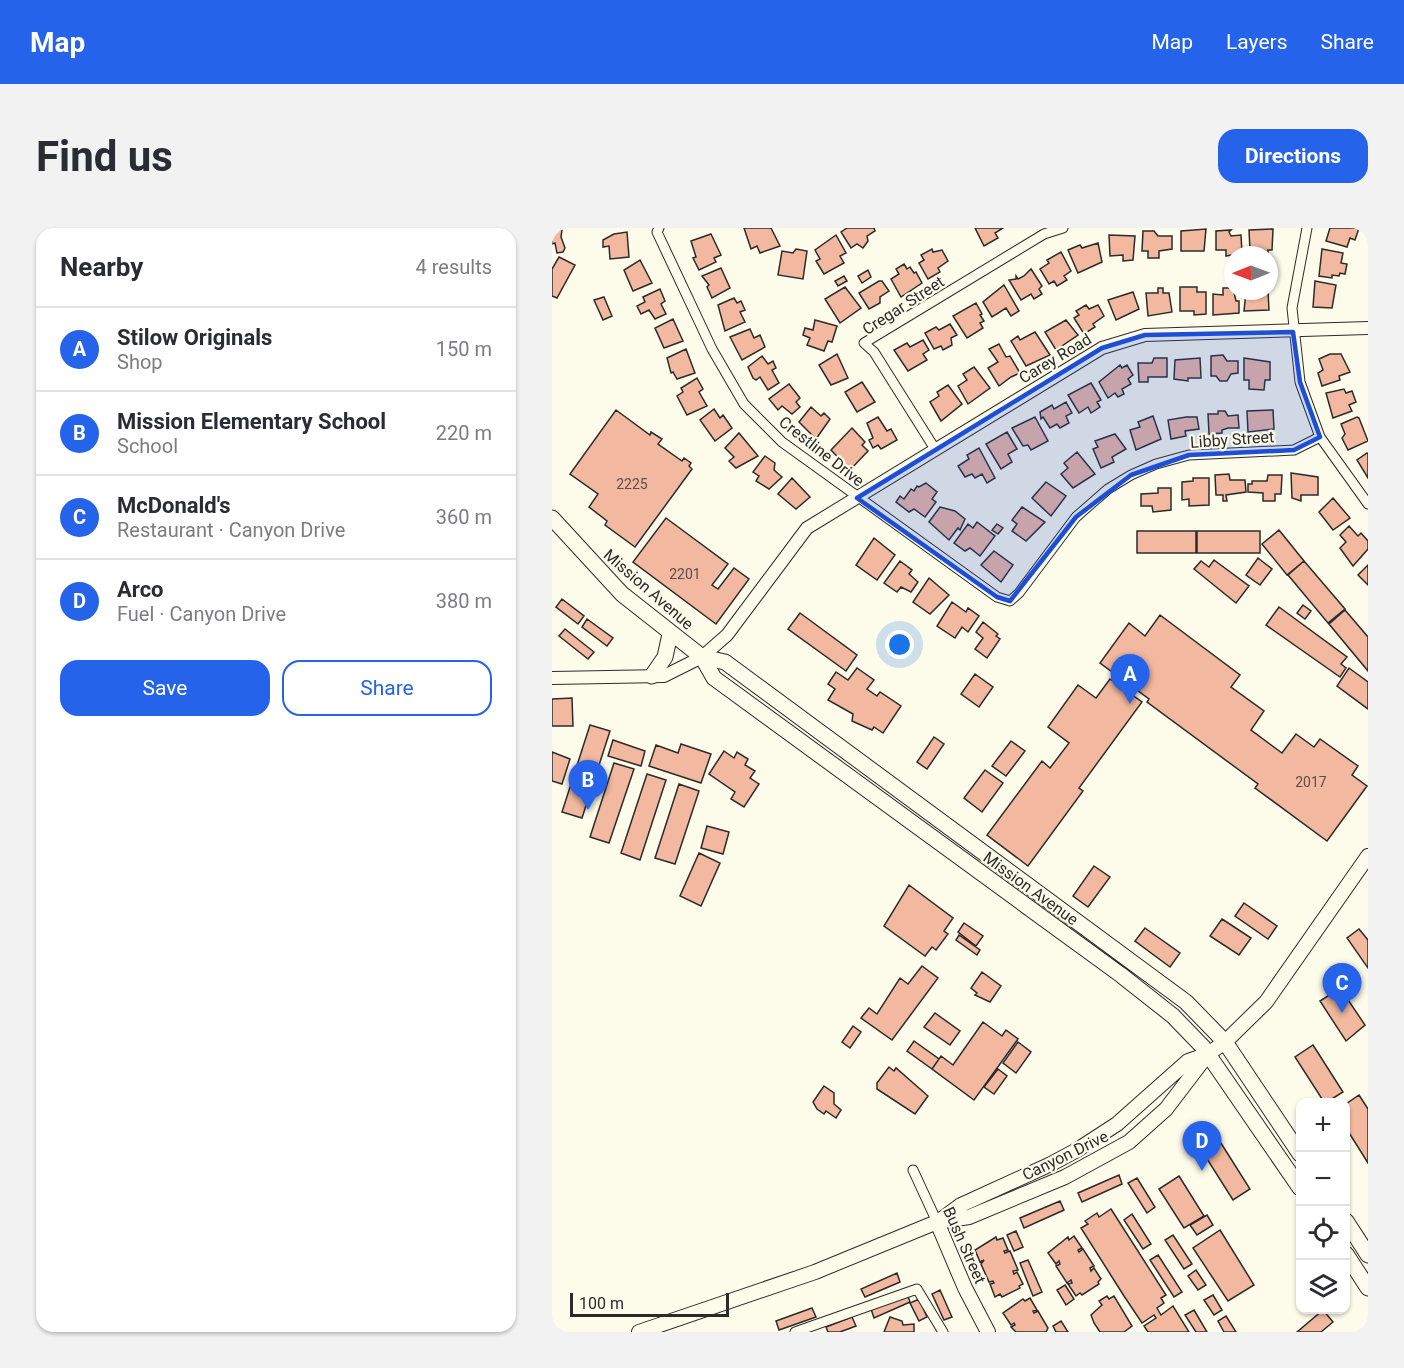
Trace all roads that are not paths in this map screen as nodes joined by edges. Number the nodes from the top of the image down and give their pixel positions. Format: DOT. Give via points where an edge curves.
graph roads {
  1 [pos="659,228"];
  2 [pos="1063,228"];
  3 [pos="1307,228"];
  4 [pos="1368,328"];
  5 [pos="1293,332"];
  6 [pos="1320,437"];
  7 [pos="935,448"];
  8 [pos="857,498"];
  9 [pos="1368,504"];
  10 [pos="552,518"];
  11 [pos="1019,592"];
  12 [pos="670,634"];
  13 [pos="702,657"];
  14 [pos="652,676"];
  15 [pos="552,678"];
  16 [pos="1368,856"];
  17 [pos="1225,1042"];
  18 [pos="1208,1054"];
  19 [pos="1299,1152"];
  20 [pos="913,1170"];
  21 [pos="1296,1182"];
  22 [pos="937,1222"];
  23 [pos="1350,1227"];
  24 [pos="1350,1248"];
  25 [pos="1368,1255"];
  26 [pos="1350,1260"];
  27 [pos="1368,1271"];
  28 [pos="1368,1288"];
  29 [pos="639,1332"];
  30 [pos="795,1332"];
  31 [pos="943,1332"];
  32 [pos="988,1332"];
  1 -- 8 [label="street, Crestline Drive" via="657,232 712,349 744,404 782,442"];
  2 -- 7 [label="street, Cregar Street" via="1044,234 864,343"];
  3 -- 5 [label="street" via="1292,308"];
  4 -- 5 [label="street, Carey Road"];
  5 -- 6 [label="street" via="1300,382"];
  5 -- 7 [label="street, Carey Road" via="1145,335 1102,348"];
  6 -- 9 [label="street"];
  6 -- 11 [label="street, Libby Street" via="1294,450 1190,455 1131,475 1076,517"];
  7 -- 8 [label="street, Carey Road"];
  8 -- 11 [label="street, Crestline Drive" via="997,597 1010,601"];
  8 -- 13 [label="street, Carey Road" via="807,528 727,635"];
  10 -- 12 [label="main road, Mission Avenue" via="616,588"];
  12 -- 13 [label="main road, Mission Avenue"];
  12 -- 14 [label="main road" via="665,657"];
  13 -- 14 [label="street, Carey Road" via="674,673"];
  13 -- 17 [label="main road, Mission Avenue" via="724,662 1161,982"];
  13 -- 18 [label="main road, Mission Avenue" via="714,678 1149,996"];
  14 -- 15 [label="street, Carey Road"];
  16 -- 17 [label="main road, Canyon Drive" via="1266,1002"];
  17 -- 18 [label="main road, Canyon Drive"];
  17 -- 19 [label="main road, Mission Avenue"];
  18 -- 21 [label="main road, Mission Avenue"];
  18 -- 22 [label="main road, Canyon Drive" via="1188,1061 1117,1124 1077,1150 961,1205"];
  18 -- 22 [label="main road, Canyon Drive" via="1166,1108 1129,1142 1061,1179 969,1217"];
  20 -- 22 [label="street, Bush Street"];
  22 -- 29 [label="main road, Canyon Drive" via="815,1272"];
  22 -- 32 [label="main road, Bush Street"];
  23 -- 25 [label="main road"];
  24 -- 27 [label="main road"];
  26 -- 28 [label="main road"];
  30 -- 31 [label="street" via="917,1289"];
}
